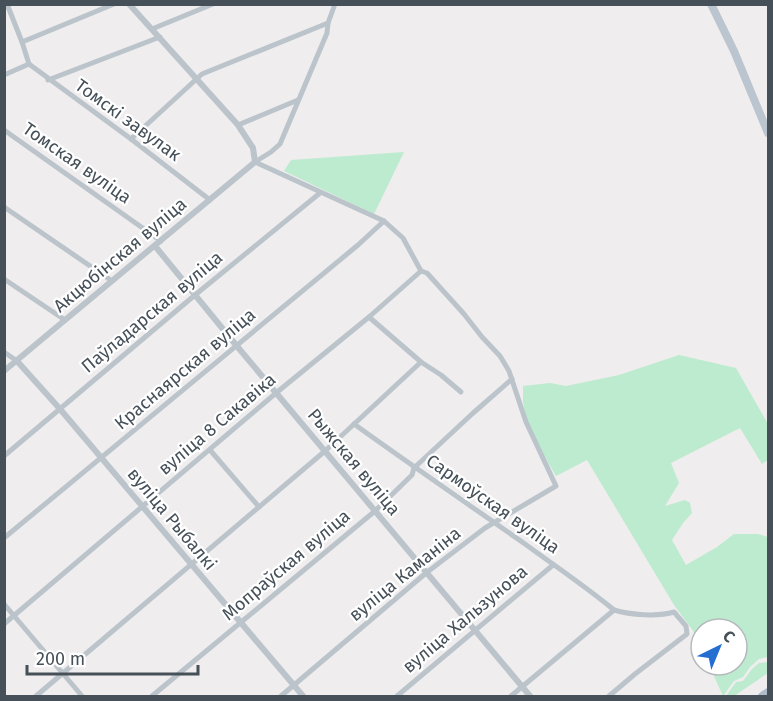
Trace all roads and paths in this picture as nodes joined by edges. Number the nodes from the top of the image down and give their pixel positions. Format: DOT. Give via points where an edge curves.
graph roads {
  1 [pos="7,4"];
  2 [pos="114,4"];
  3 [pos="129,4"];
  4 [pos="213,4"];
  5 [pos="335,4"];
  6 [pos="711,4"];
  7 [pos="328,23"];
  8 [pos="152,29"];
  9 [pos="159,37"];
  10 [pos="22,42"];
  11 [pos="29,64"];
  12 [pos="4,75"];
  13 [pos="196,78"];
  14 [pos="48,80"];
  15 [pos="298,100"];
  16 [pos="238,125"];
  17 [pos="4,130"];
  18 [pos="768,133"];
  19 [pos="131,140"];
  20 [pos="255,162"];
  21 [pos="320,193"];
  22 [pos="210,200"];
  23 [pos="4,207"];
  24 [pos="384,221"];
  25 [pos="158,243"];
  26 [pos="421,271"];
  27 [pos="4,279"];
  28 [pos="112,281"];
  29 [pos="195,295"];
  30 [pos="369,317"];
  31 [pos="65,320"];
  32 [pos="236,345"];
  33 [pos="4,352"];
  34 [pos="17,361"];
  35 [pos="421,362"];
  36 [pos="4,371"];
  37 [pos="512,380"];
  38 [pos="461,392"];
  39 [pos="276,393"];
  40 [pos="60,409"];
  41 [pos="354,424"];
  42 [pos="210,450"];
  43 [pos="325,451"];
  44 [pos="4,456"];
  45 [pos="101,458"];
  46 [pos="414,468"];
  47 [pos="142,507"];
  48 [pos="259,507"];
  49 [pos="375,511"];
  50 [pos="494,523"];
  51 [pos="4,538"];
  52 [pos="191,564"];
  53 [pos="554,565"];
  54 [pos="426,573"];
  55 [pos="4,604"];
  56 [pos="614,610"];
  57 [pos="14,616"];
  58 [pos="240,622"];
  59 [pos="4,624"];
  60 [pos="475,631"];
  61 [pos="63,675"];
  62 [pos="294,686"];
  63 [pos="522,687"];
  64 [pos="768,692"];
  65 [pos="36,696"];
  66 [pos="82,696"];
  67 [pos="152,696"];
  68 [pos="281,696"];
  69 [pos="303,696"];
  70 [pos="397,696"];
  71 [pos="511,696"];
  72 [pos="530,696"];
  73 [pos="609,696"];
  74 [pos="762,696"];
  1 -- 10 [label="street"];
  2 -- 10 [label="street"];
  3 -- 8 [label="street"];
  4 -- 8 [label="street"];
  5 -- 7 [label="street"];
  6 -- 18 [label="main road"];
  7 -- 13 [label="street"];
  7 -- 15 [label="street"];
  8 -- 9 [label="street"];
  9 -- 13 [label="street"];
  9 -- 14 [label="street"];
  10 -- 11 [label="street"];
  11 -- 12 [label="street"];
  11 -- 14 [label="street, Томскі завулак"];
  13 -- 16 [label="street"];
  13 -- 19 [label="street"];
  14 -- 19 [label="street, Томскі завулак"];
  15 -- 16 [label="street"];
  15 -- 20 [label="street" via="280,144"];
  16 -- 20 [label="street" via="253,148"];
  17 -- 25 [label="street, Томская вуліца"];
  19 -- 22 [label="street, Томскі завулак"];
  20 -- 21 [label="street"];
  20 -- 22 [label="street, Акцюбінская вуліца"];
  21 -- 24 [label="street"];
  21 -- 29 [label="street, Паўладарская вуліца"];
  22 -- 25 [label="street, Акцюбінская вуліца"];
  23 -- 28 [label="street"];
  24 -- 26 [label="street" via="403,238"];
  24 -- 32 [label="street, Краснаярская вуліца"];
  25 -- 28 [label="street, Акцюбінская вуліца"];
  25 -- 29 [label="street, Рыжская вуліца"];
  26 -- 30 [label="street, вуліца 8 Сакавіка"];
  26 -- 37 [label="street" via="434,280 500,356"];
  27 -- 31 [label="street"];
  28 -- 31 [label="street, Акцюбінская вуліца"];
  29 -- 32 [label="street, Рыжская вуліца"];
  29 -- 40 [label="street, Паўладарская вуліца"];
  30 -- 35 [label="street"];
  30 -- 39 [label="street, вуліца 8 Сакавіка"];
  31 -- 34 [label="street, Акцюбінская вуліца"];
  32 -- 39 [label="street, Рыжская вуліца"];
  32 -- 45 [label="street, Краснаярская вуліца"];
  33 -- 34 [label="street"];
  34 -- 36 [label="street, Акцюбінская вуліца"];
  34 -- 40 [label="street, вуліца Рыбалкі"];
  35 -- 38 [label="street"];
  35 -- 41 [label="street"];
  37 -- 46 [label="street, Мопраўская вуліца"];
  37 -- 50 [label="street, вуліца Каманіна" via="526,422 556,486"];
  39 -- 42 [label="street, вуліца 8 Сакавіка"];
  39 -- 43 [label="street, Рыжская вуліца"];
  40 -- 44 [label="street, Паўладарская вуліца"];
  40 -- 45 [label="street, вуліца Рыбалкі"];
  41 -- 43 [label="street"];
  41 -- 46 [label="street, Сармоўская вуліца"];
  42 -- 47 [label="street, вуліца 8 Сакавіка"];
  42 -- 48 [label="street"];
  43 -- 48 [label="street"];
  43 -- 49 [label="street, Рыжская вуліца"];
  45 -- 47 [label="street, вуліца Рыбалкі"];
  45 -- 51 [label="street, Краснаярская вуліца"];
  46 -- 49 [label="street, Мопраўская вуліца" via="412,475"];
  46 -- 50 [label="street, Сармоўская вуліца"];
  47 -- 52 [label="street, вуліца Рыбалкі"];
  47 -- 57 [label="street, вуліца 8 Сакавіка"];
  48 -- 52 [label="street"];
  49 -- 54 [label="street, Рыжская вуліца"];
  49 -- 58 [label="street, Мопраўская вуліца"];
  50 -- 53 [label="street, Сармоўская вуліца"];
  50 -- 54 [label="street, вуліца Каманіна"];
  52 -- 58 [label="street, вуліца Рыбалкі"];
  52 -- 61 [label="street"];
  53 -- 56 [label="street, Сармоўская вуліца"];
  53 -- 60 [label="street, вуліца Хальзунова"];
  54 -- 60 [label="street, Рыжская вуліца"];
  54 -- 62 [label="street, вуліца Каманіна"];
  55 -- 57 [label="street"];
  56 -- 63 [label="street"];
  56 -- 73 [label="street" via="674,612 686,626 687,634"];
  57 -- 59 [label="street, вуліца 8 Сакавіка"];
  57 -- 61 [label="street"];
  58 -- 62 [label="street, вуліца Рыбалкі"];
  58 -- 67 [label="street, Мопраўская вуліца"];
  60 -- 63 [label="street, Рыжская вуліца"];
  60 -- 70 [label="street, вуліца Хальзунова"];
  61 -- 65 [label="street"];
  61 -- 66 [label="street"];
  62 -- 68 [label="street, вуліца Каманіна"];
  62 -- 69 [label="street, вуліца Рыбалкі"];
  63 -- 71 [label="street"];
  63 -- 72 [label="street, Рыжская вуліца"];
  64 -- 74 [label="main road"];
}
